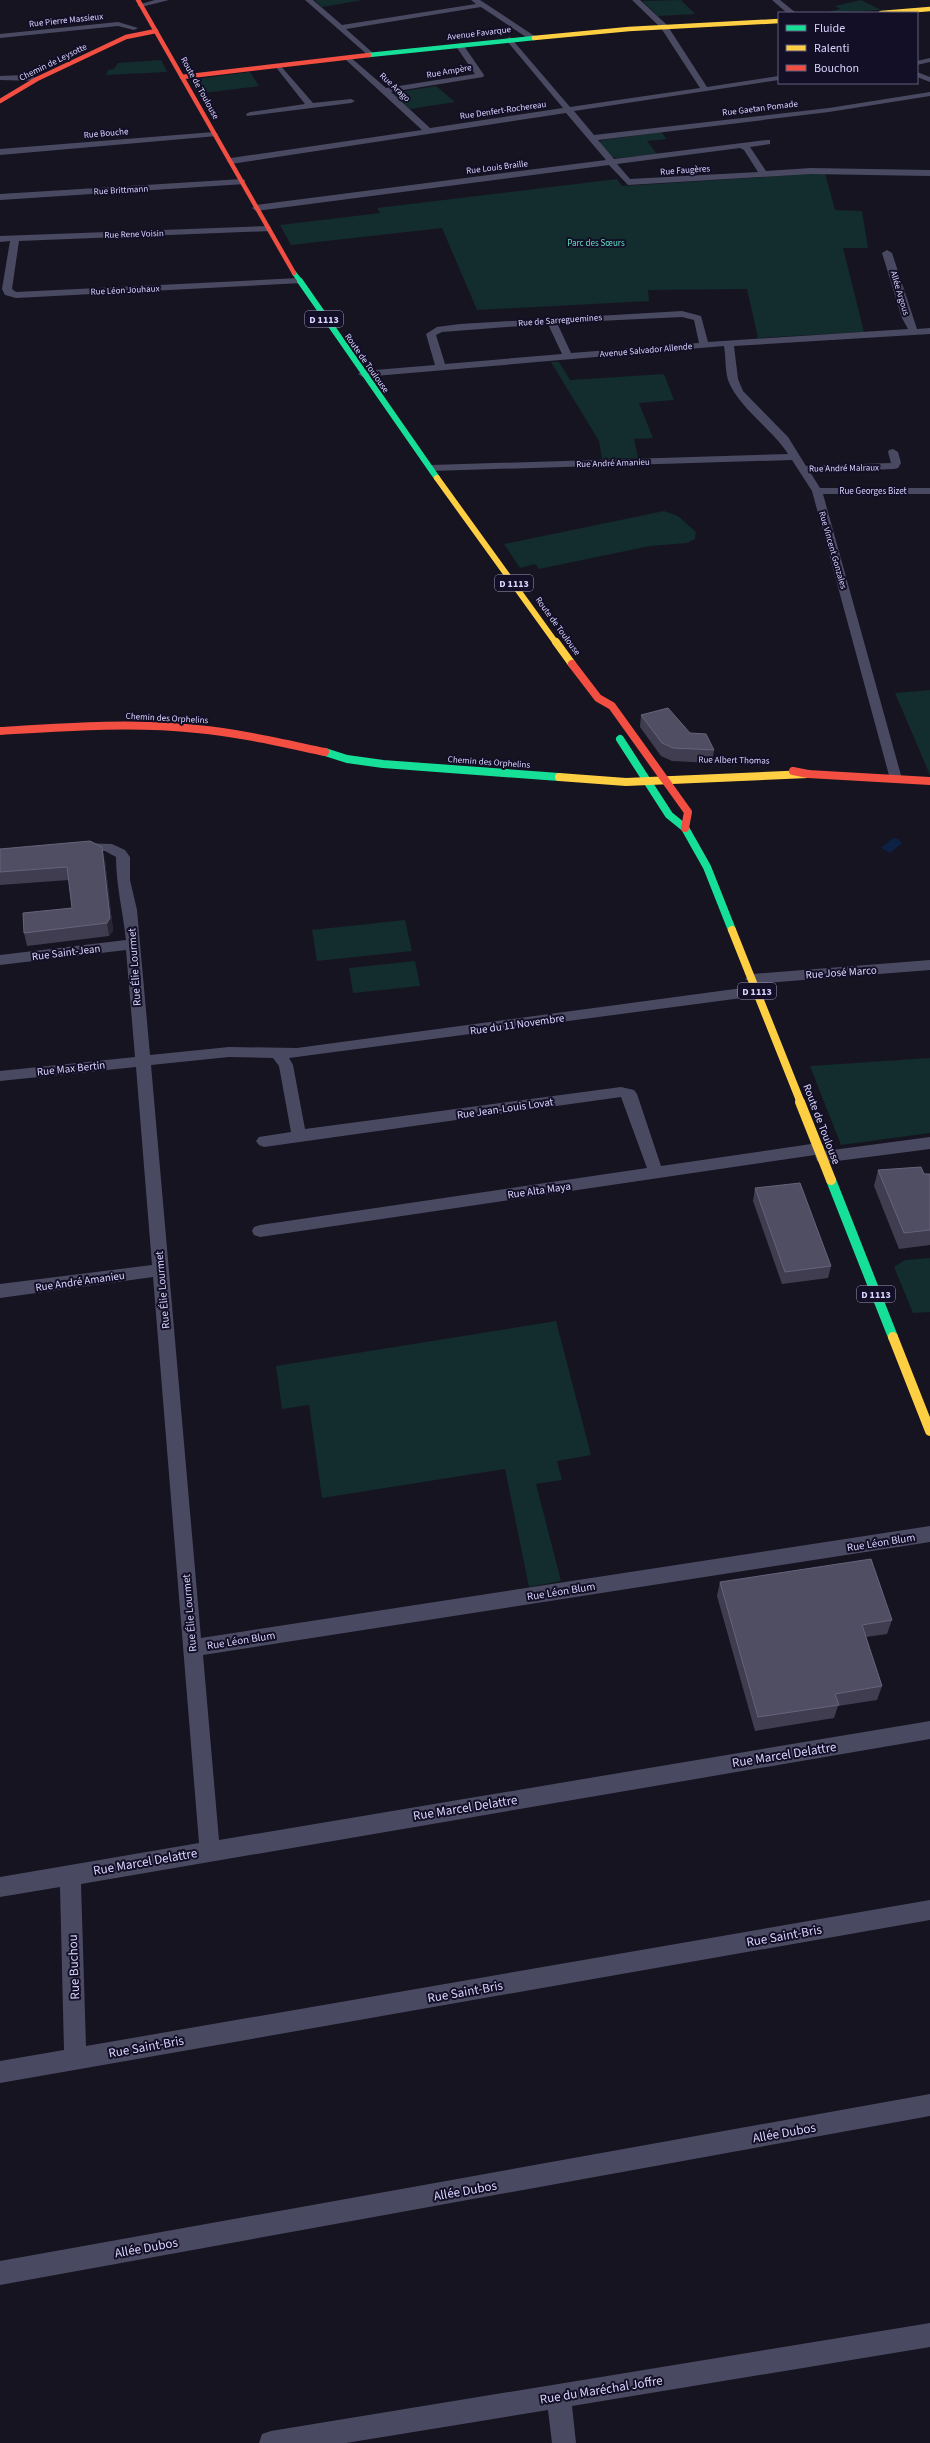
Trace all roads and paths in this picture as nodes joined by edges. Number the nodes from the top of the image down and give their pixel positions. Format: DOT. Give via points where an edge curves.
graph roads {
  1 [pos="166,0"];
  2 [pos="309,0"];
  3 [pos="475,0"];
  4 [pos="636,0"];
  5 [pos="776,0"];
  6 [pos="140,3"];
  7 [pos="482,5"];
  8 [pos="930,9"];
  9 [pos="791,12"];
  10 [pos="893,12"];
  11 [pos="778,21"];
  12 [pos="664,27"];
  13 [pos="154,28"];
  14 [pos="340,28"];
  15 [pos="132,31"];
  16 [pos="0,36"];
  17 [pos="532,37"];
  18 [pos="510,39"];
  19 [pos="459,45"];
  20 [pos="370,55"];
  21 [pos="349,58"];
  22 [pos="930,60"];
  23 [pos="918,63"];
  24 [pos="279,66"];
  25 [pos="918,74"];
  26 [pos="182,77"];
  27 [pos="0,78"];
  28 [pos="778,78"];
  29 [pos="37,79"];
  30 [pos="930,80"];
  31 [pos="705,89"];
  32 [pos="386,91"];
  33 [pos="930,94"];
  34 [pos="0,101"];
  35 [pos="351,101"];
  36 [pos="310,106"];
  37 [pos="568,111"];
  38 [pos="250,114"];
  39 [pos="428,132"];
  40 [pos="214,134"];
  41 [pos="592,138"];
  42 [pos="767,142"];
  43 [pos="741,146"];
  44 [pos="0,152"];
  45 [pos="231,162"];
  46 [pos="611,162"];
  47 [pos="930,173"];
  48 [pos="764,174"];
  49 [pos="242,182"];
  50 [pos="0,197"];
  51 [pos="256,208"];
  52 [pos="268,228"];
  53 [pos="0,238"];
  54 [pos="15,238"];
  55 [pos="887,253"];
  56 [pos="299,281"];
  57 [pos="551,321"];
  58 [pos="930,331"];
  59 [pos="914,332"];
  60 [pos="728,343"];
  61 [pos="704,345"];
  62 [pos="568,357"];
  63 [pos="441,367"];
  64 [pos="363,374"];
  65 [pos="893,452"];
  66 [pos="796,457"];
  67 [pos="431,468"];
  68 [pos="803,469"];
  69 [pos="817,491"];
  70 [pos="930,491"];
  71 [pos="598,698"];
  72 [pos="598,710"];
  73 [pos="0,731"];
  74 [pos="614,731"];
  75 [pos="331,753"];
  76 [pos="468,760"];
  77 [pos="627,769"];
  78 [pos="640,769"];
  79 [pos="659,769"];
  80 [pos="672,769"];
  81 [pos="691,769"];
  82 [pos="808,774"];
  83 [pos="896,779"];
  84 [pos="667,780"];
  85 [pos="930,781"];
  86 [pos="647,782"];
  87 [pos="686,828"];
  88 [pos="65,848"];
  89 [pos="133,944"];
  90 [pos="0,960"];
  91 [pos="930,965"];
  92 [pos="755,985"];
  93 [pos="277,1053"];
  94 [pos="141,1060"];
  95 [pos="0,1076"];
  96 [pos="299,1136"];
  97 [pos="264,1141"];
  98 [pos="930,1142"];
  99 [pos="820,1153"];
  100 [pos="656,1173"];
  101 [pos="260,1231"];
  102 [pos="160,1270"];
  103 [pos="0,1291"];
  104 [pos="930,1431"];
  105 [pos="930,1534"];
  106 [pos="192,1648"];
  107 [pos="930,1730"];
  108 [pos="210,1850"];
  109 [pos="70,1875"];
  110 [pos="0,1887"];
  111 [pos="930,1910"];
  112 [pos="75,2058"];
  113 [pos="0,2072"];
  114 [pos="930,2105"];
  115 [pos="0,2273"];
  116 [pos="930,2335"];
  117 [pos="558,2396"];
  118 [pos="271,2443"];
  119 [pos="564,2443"];
  1 -- 6 [label="street"];
  2 -- 14 [label="street"];
  3 -- 7 [label="street"];
  4 -- 12 [label="street"];
  5 -- 9 [label="street"];
  6 -- 13 [label="main road, Route de Toulouse / D 1113"];
  7 -- 14 [label="street"];
  7 -- 17 [label="street"];
  8 -- 10 [label="main road"];
  11 -- 12 [label="main road, Avenue Favarque"];
  12 -- 17 [label="main road, Avenue Favarque"];
  12 -- 31 [label="street" via="687,66"];
  13 -- 15 [label="main road, Chemin de Leysotte"];
  13 -- 26 [label="main road, Route de Toulouse / D 1113"];
  14 -- 20 [label="street"];
  15 -- 16 [label="street, Rue Pierre Massieux" via="118,24"];
  15 -- 29 [label="main road, Chemin de Leysotte" via="115,42"];
  17 -- 18 [label="main road, Avenue Favarque"];
  18 -- 19 [label="main road, Avenue Favarque"];
  18 -- 37 [label="street, Rue Faugères"];
  19 -- 20 [label="main road, Avenue Favarque"];
  19 -- 32 [label="street, Rue Ampère" via="480,75"];
  20 -- 21 [label="main road, Avenue Favarque"];
  21 -- 24 [label="main road, Avenue Favarque"];
  21 -- 32 [label="street, Rue Arago"];
  22 -- 23 [label="street"];
  24 -- 26 [label="main road, Avenue Favarque"];
  24 -- 36 [label="street"];
  25 -- 30 [label="street"];
  26 -- 40 [label="main road, Route de Toulouse / D 1113"];
  27 -- 29 [label="street"];
  28 -- 31 [label="street, Rue Denfert-Rochereau"];
  29 -- 34 [label="main road, Chemin de Leysotte"];
  31 -- 37 [label="street, Rue Denfert-Rochereau"];
  32 -- 39 [label="street, Rue Arago"];
  33 -- 41 [label="street, Rue Gaetan Pomade" via="829,110"];
  35 -- 36 [label="street"];
  36 -- 38 [label="street"];
  37 -- 39 [label="street, Rue Denfert-Rochereau"];
  37 -- 41 [label="street, Rue Faugères"];
  39 -- 45 [label="street, Rue Denfert-Rochereau"];
  40 -- 44 [label="street, Rue Bouche"];
  40 -- 45 [label="main road, Route de Toulouse / D 1113"];
  41 -- 46 [label="street, Rue Faugères"];
  42 -- 43 [label="street, Rue Louis Braille"];
  43 -- 46 [label="street, Rue Louis Braille"];
  43 -- 48 [label="street" via="745,146"];
  45 -- 49 [label="main road, Route de Toulouse / D 1113"];
  46 -- 48 [label="street, Rue Faugères" via="625,181 632,183"];
  46 -- 51 [label="street, Rue Louis Braille"];
  47 -- 48 [label="street, Rue Faugères" via="811,171"];
  49 -- 50 [label="street, Rue Brittmann"];
  49 -- 51 [label="main road, Route de Toulouse / D 1113"];
  51 -- 52 [label="main road, Route de Toulouse / D 1113"];
  52 -- 54 [label="street, Rue Rene Voisin"];
  52 -- 56 [label="main road, Route de Toulouse / D 1113"];
  53 -- 54 [label="street, Rue Rene Voisin"];
  54 -- 56 [label="street, Rue Léon Jouhaux" via="7,289 8,293 16,295"];
  55 -- 59 [label="street, Allée Argous" via="907,318"];
  56 -- 64 [label="main road, Route de Toulouse / D 1113"];
  57 -- 61 [label="street, Rue de Sarreguemines" via="692,315 698,318"];
  57 -- 62 [label="street"];
  57 -- 63 [label="street, Rue de Sarreguemines" via="436,330 430,336"];
  58 -- 59 [label="street, Avenue Salvador Allende"];
  59 -- 60 [label="street, Avenue Salvador Allende"];
  60 -- 61 [label="street, Avenue Salvador Allende"];
  60 -- 66 [label="street, Rue Vincent Gonzales" via="732,378 739,392 778,431"];
  61 -- 62 [label="street, Avenue Salvador Allende"];
  62 -- 63 [label="street, Avenue Salvador Allende"];
  63 -- 64 [label="street, Avenue Salvador Allende"];
  64 -- 67 [label="main road, Route de Toulouse / D 1113"];
  65 -- 68 [label="street, Rue André Malraux" via="896,463 894,466"];
  66 -- 67 [label="street, Rue André Amanieu"];
  66 -- 68 [label="street, Rue Vincent Gonzales"];
  67 -- 71 [label="main road, Route de Toulouse / D 1113"];
  68 -- 69 [label="street, Rue Vincent Gonzales"];
  69 -- 70 [label="street, Rue Georges Bizet"];
  69 -- 83 [label="street, Rue Vincent Gonzales"];
  71 -- 72 [label="main road"];
  71 -- 79 [label="main road, Route de Toulouse / D 1113" via="612,706"];
  73 -- 75 [label="main road, Chemin des Orphelins" via="80,726 154,726 223,732"];
  74 -- 78 [label="main road, Route de Toulouse / D 1113"];
  75 -- 76 [label="main road, Chemin des Orphelins"];
  75 -- 86 [label="main road, Chemin des Orphelins" via="347,759 383,764 586,780"];
  77 -- 78 [label="main road"];
  78 -- 79 [label="main road"];
  78 -- 86 [label="main road, Route de Toulouse / D 1113"];
  79 -- 80 [label="main road"];
  79 -- 84 [label="main road, Route de Toulouse / D 1113"];
  81 -- 82 [label="main road, Rue Albert Thomas" via="798,771"];
  82 -- 83 [label="main road, Rue Albert Thomas"];
  82 -- 84 [label="main road, Rue Albert Thomas"];
  83 -- 85 [label="main road, Rue Albert Thomas"];
  84 -- 86 [label="main road, Chemin des Orphelins"];
  84 -- 87 [label="main road, Route de Toulouse / D 1113" via="688,812"];
  86 -- 87 [label="main road, Route de Toulouse / D 1113" via="669,815"];
  87 -- 92 [label="main road, Route de Toulouse / D 1113" via="707,868"];
  88 -- 89 [label="street, Rue Élie Lourmet" via="107,846 120,853"];
  89 -- 90 [label="street, Rue Saint-Jean"];
  89 -- 94 [label="street, Rue Élie Lourmet"];
  91 -- 92 [label="street, Rue José Marco"];
  92 -- 93 [label="street, Rue du 11 Novembre" via="297,1053"];
  92 -- 99 [label="main road, Route de Toulouse / D 1113"];
  93 -- 94 [label="street, Rue du 11 Novembre" via="229,1052"];
  93 -- 96 [label="street" via="286,1065"];
  94 -- 95 [label="street, Rue Max Bertin"];
  94 -- 102 [label="street, Rue Élie Lourmet"];
  96 -- 97 [label="street, Rue Jean-Louis Lovat"];
  96 -- 100 [label="street, Rue Jean-Louis Lovat" via="622,1092 629,1094"];
  98 -- 99 [label="street, Rue Alta Maya"];
  99 -- 100 [label="street, Rue Alta Maya"];
  99 -- 104 [label="main road, Route de Toulouse / D 1113"];
  100 -- 101 [label="street, Rue Alta Maya"];
  102 -- 103 [label="street, Rue André Amanieu"];
  102 -- 106 [label="street, Rue Élie Lourmet"];
  105 -- 106 [label="street, Rue Léon Blum"];
  106 -- 108 [label="street, Rue Élie Lourmet"];
  107 -- 108 [label="street, Rue Marcel Delattre"];
  108 -- 109 [label="street, Rue Marcel Delattre"];
  109 -- 110 [label="street, Rue Marcel Delattre"];
  109 -- 112 [label="street, Rue Buchou"];
  111 -- 112 [label="street, Rue Saint-Bris"];
  112 -- 113 [label="street, Rue Saint-Bris"];
  114 -- 115 [label="street, Allée Dubos"];
  116 -- 117 [label="street, Rue du Maréchal Joffre"];
  117 -- 118 [label="street, Rue du Maréchal Joffre"];
  117 -- 119 [label="street"];
}
